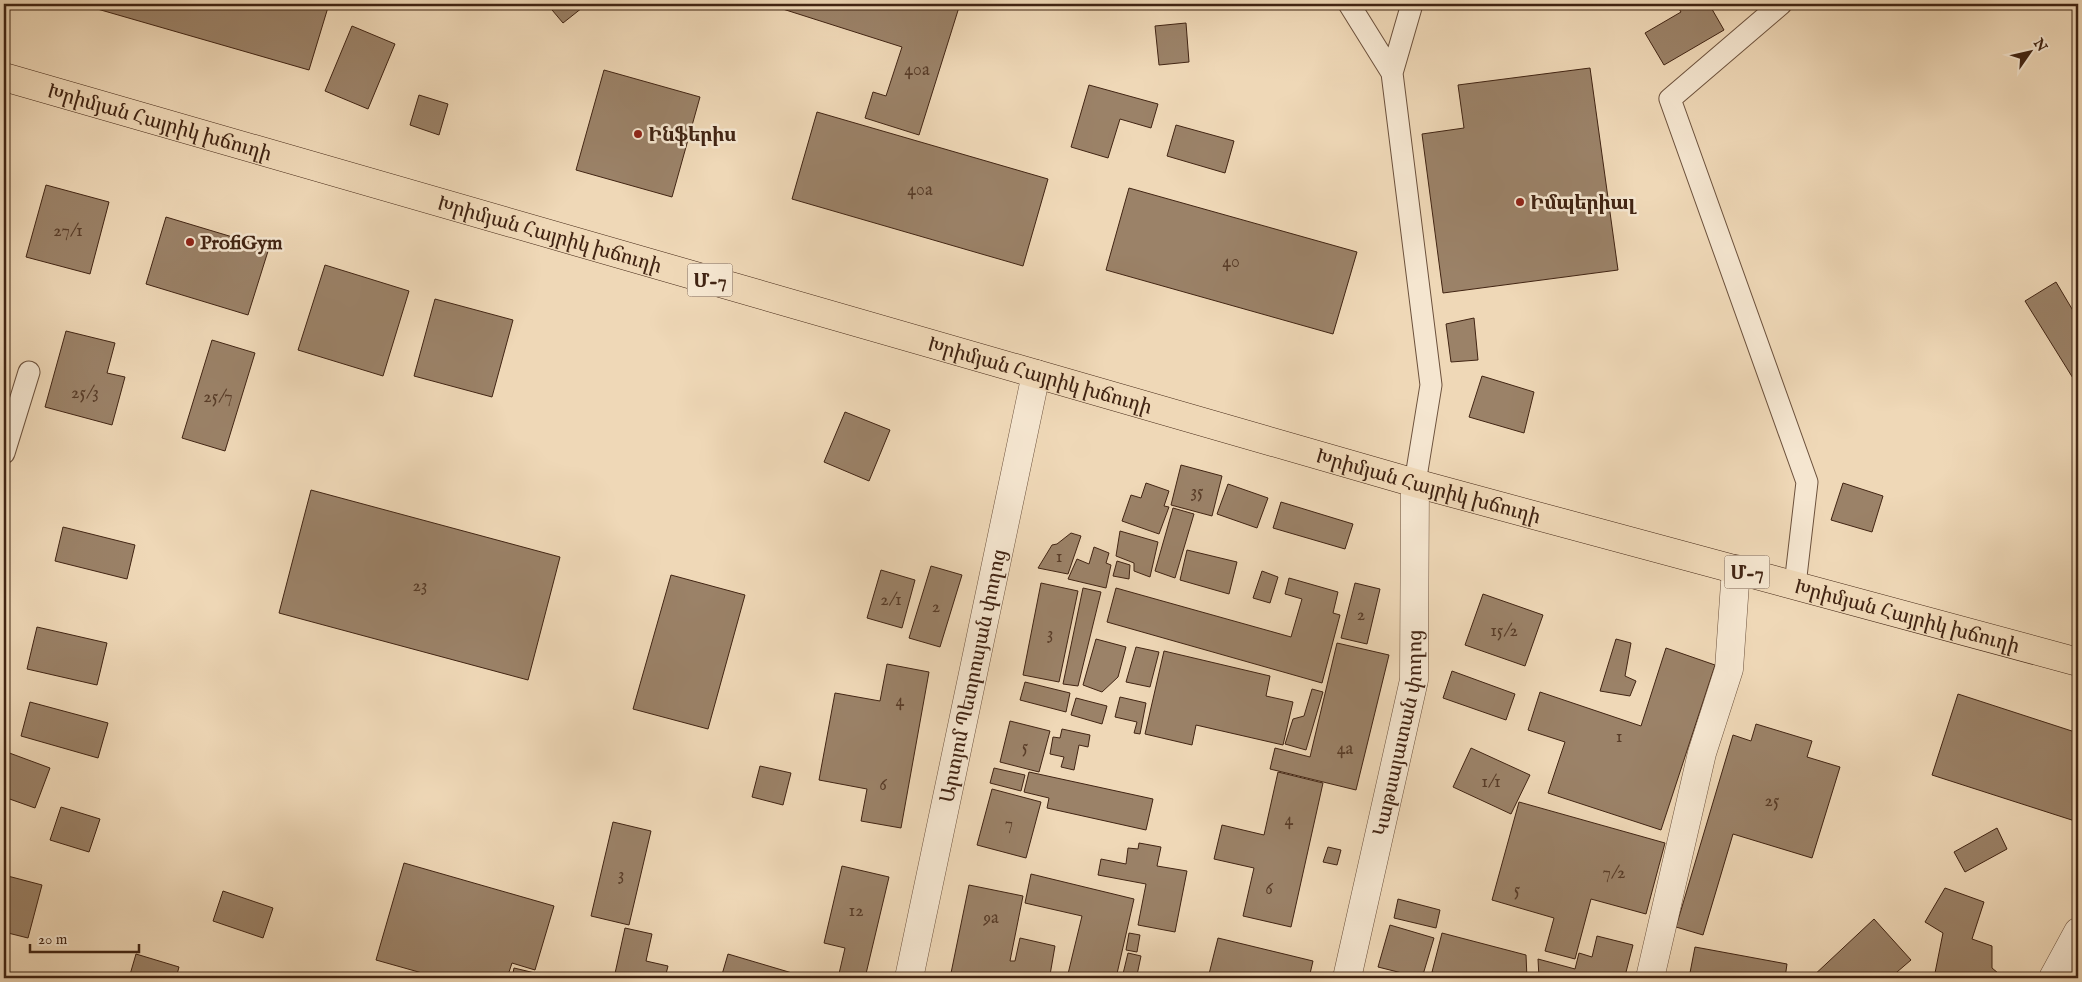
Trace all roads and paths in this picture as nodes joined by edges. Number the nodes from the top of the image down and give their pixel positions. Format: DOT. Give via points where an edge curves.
graph roads {
  1 [pos="1349,4"];
  2 [pos="1412,4"];
  3 [pos="1781,4"];
  4 [pos="1392,73"];
  5 [pos="4,77"];
  6 [pos="29,372"];
  7 [pos="1036,374"];
  8 [pos="4,452"];
  9 [pos="1415,483"];
  10 [pos="1736,569"];
  11 [pos="1795,586"];
  12 [pos="2078,662"];
  13 [pos="2078,932"];
  14 [pos="909,978"];
  15 [pos="1347,978"];
  16 [pos="1650,978"];
  17 [pos="2053,978"];
  1 -- 4 [label="lane"];
  2 -- 4 [label="lane"];
  3 -- 11 [label="lane" via="1670,99 1807,482"];
  4 -- 9 [label="lane" via="1431,386"];
  5 -- 7 [label="highway, Խրիմյան Հայրիկ խճուղի / Մ-7"];
  6 -- 8 [label="lane"];
  7 -- 9 [label="highway, Խրիմյան Հայրիկ խճուղի / Մ-7"];
  7 -- 14 [label="street, Արտյոմ Պետրոսյան փողոց"];
  9 -- 10 [label="highway, Խրիմյան Հայրիկ խճուղի / Մ-7"];
  9 -- 15 [label="street, Կաթսայատան փողոց" via="1414,680"];
  10 -- 11 [label="highway, Խրիմյան Հայրիկ խճուղի / Մ-7"];
  10 -- 16 [label="street" via="1729,669 1702,753"];
  11 -- 12 [label="highway, Խրիմյան Հայրիկ խճուղի / Մ-7"];
  13 -- 17 [label="street"];
}
